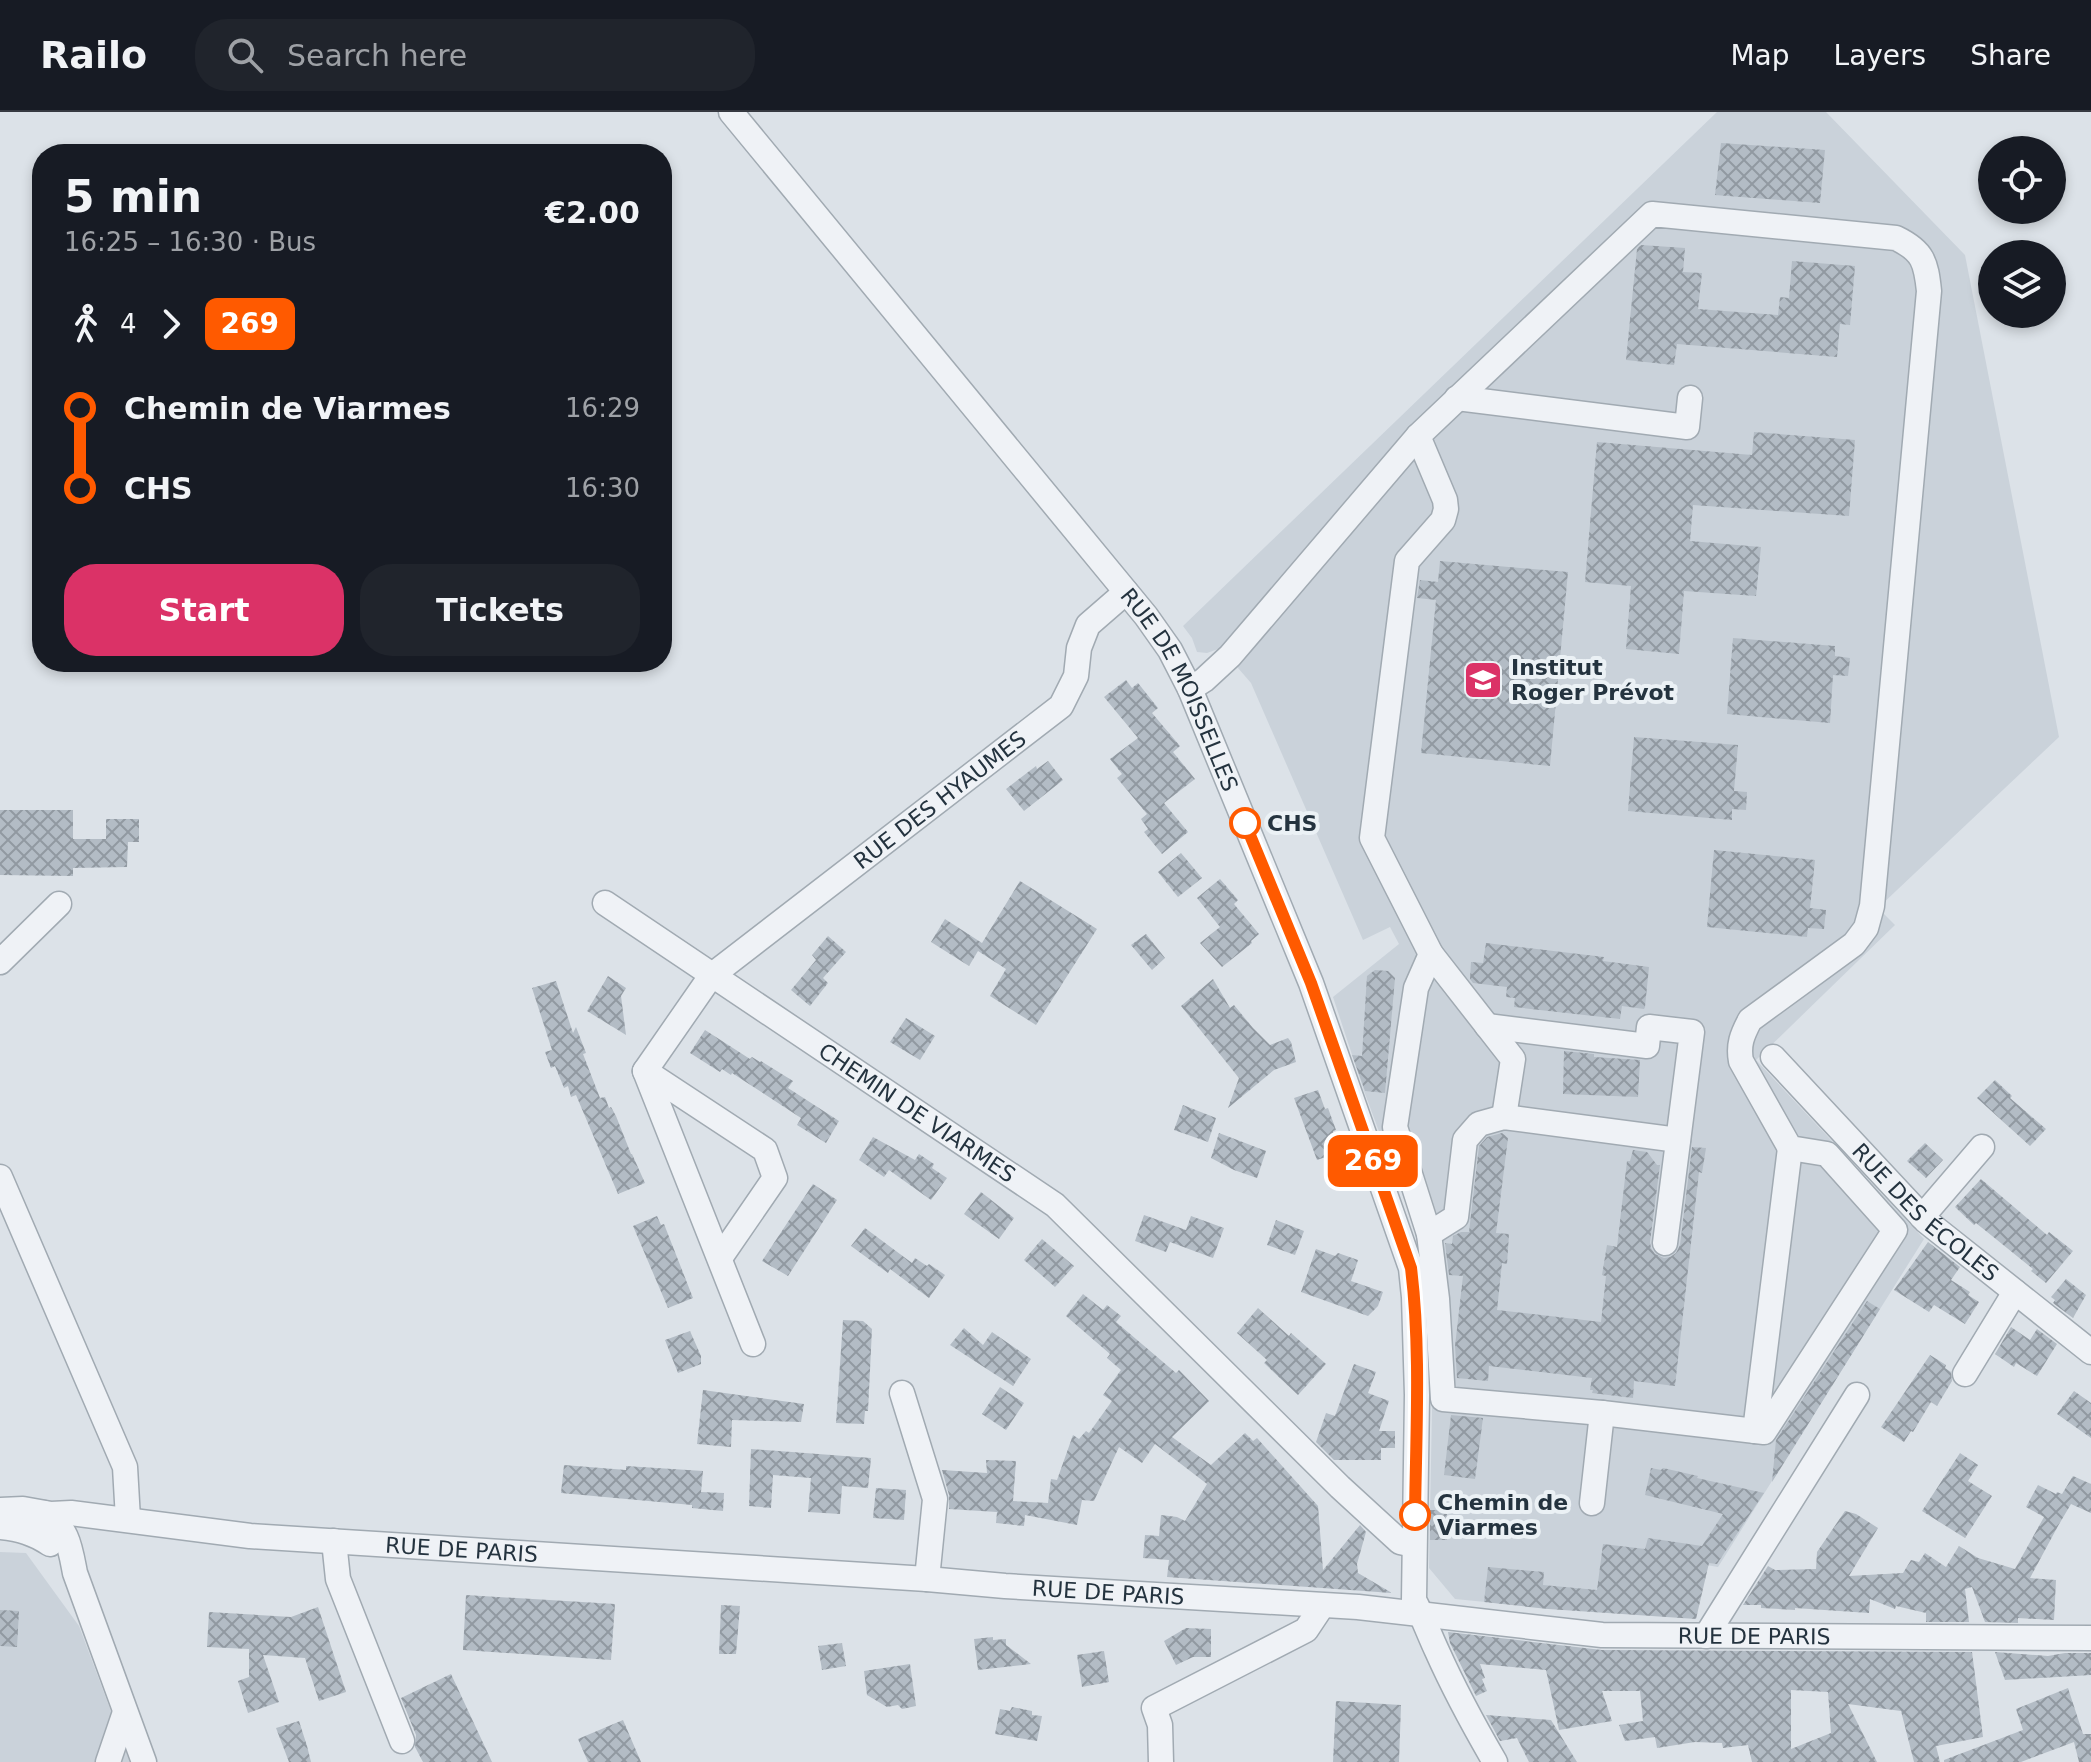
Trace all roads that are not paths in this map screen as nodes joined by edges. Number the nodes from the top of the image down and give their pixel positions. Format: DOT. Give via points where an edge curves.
graph roads {
  1 [pos="731,112"];
  2 [pos="1457,398"];
  3 [pos="1690,398"];
  4 [pos="1418,436"];
  5 [pos="1126,592"];
  6 [pos="1190,689"];
  7 [pos="605,903"];
  8 [pos="59,904"];
  9 [pos="1431,954"];
  10 [pos="0,962"];
  11 [pos="711,976"];
  12 [pos="1487,1026"];
  13 [pos="1773,1057"];
  14 [pos="645,1071"];
  15 [pos="1504,1117"];
  16 [pos="1678,1140"];
  17 [pos="1982,1147"];
  18 [pos="1790,1148"];
  19 [pos="0,1177"];
  20 [pos="1922,1217"];
  21 [pos="1429,1234"];
  22 [pos="1665,1243"];
  23 [pos="720,1258"];
  24 [pos="2015,1292"];
  25 [pos="753,1344"];
  26 [pos="2091,1352"];
  27 [pos="1965,1374"];
  28 [pos="902,1393"];
  29 [pos="1857,1395"];
  30 [pos="1602,1413"];
  31 [pos="1755,1431"];
  32 [pos="1592,1503"];
  33 [pos="0,1510"];
  34 [pos="128,1519"];
  35 [pos="41,1525"];
  36 [pos="0,1527"];
  37 [pos="334,1541"];
  38 [pos="1414,1545"];
  39 [pos="927,1579"];
  40 [pos="1322,1606"];
  41 [pos="1432,1616"];
  42 [pos="1706,1636"];
  43 [pos="2091,1638"];
  44 [pos="125,1712"];
  45 [pos="402,1741"];
  46 [pos="108,1762"];
  47 [pos="144,1762"];
  48 [pos="1161,1762"];
  49 [pos="1495,1762"];
  1 -- 5 [label="street, RUE DE MOISSELLES"];
  2 -- 3 [label="street" via="1687,427"];
  2 -- 4 [label="street"];
  2 -- 18 [label="street" via="1652,214 1896,238 1921,255 1929,291 1872,906 1854,944 1750,1020 1739,1049"];
  4 -- 6 [label="street" via="1230,656"];
  4 -- 9 [label="street" via="1446,509 1443,520 1407,561 1372,838"];
  5 -- 6 [label="street, RUE DE MOISSELLES" via="1170,650"];
  5 -- 11 [label="street, RUE DES HYAUMES" via="1088,625 1076,676 1061,706"];
  6 -- 38 [label="street, RUE DE MOISSELLES" via="1311,983 1411,1268 1417,1395"];
  7 -- 11 [label="street, CHEMIN DE VIARMES"];
  8 -- 10 [label="street"];
  9 -- 12 [label="street"];
  9 -- 21 [label="street" via="1416,988 1395,1127"];
  11 -- 14 [label="street, RUE DES HYAUMES"];
  11 -- 38 [label="street, CHEMIN DE VIARMES" via="1055,1205 1340,1487 1400,1542"];
  12 -- 15 [label="street" via="1513,1059"];
  12 -- 16 [label="street" via="1647,1046 1649,1027 1692,1032"];
  13 -- 20 [label="street, RUE DES ÉCOLES"];
  14 -- 23 [label="street"];
  14 -- 23 [label="street" via="765,1150 775,1178"];
  15 -- 16 [label="street"];
  15 -- 21 [label="street" via="1479,1124 1465,1140 1456,1217"];
  16 -- 22 [label="street"];
  17 -- 20 [label="street"];
  18 -- 31 [label="street"];
  18 -- 31 [label="street" via="1827,1154 1895,1230 1764,1432"];
  19 -- 34 [label="street" via="125,1467"];
  20 -- 24 [label="street, RUE DES ÉCOLES"];
  21 -- 30 [label="street" via="1443,1399"];
  23 -- 25 [label="street"];
  24 -- 26 [label="street, RUE DES ÉCOLES"];
  24 -- 27 [label="street"];
  28 -- 39 [label="street" via="935,1499"];
  29 -- 42 [label="street"];
  30 -- 31 [label="street"];
  30 -- 32 [label="street"];
  33 -- 35 [label="street" via="23,1509"];
  34 -- 35 [label="street, RUE DE PARIS" via="71,1513"];
  34 -- 37 [label="street, RUE DE PARIS"];
  35 -- 36 [label="street"];
  35 -- 44 [label="street" via="75,1573"];
  37 -- 39 [label="street, RUE DE PARIS"];
  37 -- 45 [label="street" via="338,1579"];
  38 -- 41 [label="street, RUE DE MOISSELLES" via="1414,1600"];
  39 -- 40 [label="street, RUE DE PARIS"];
  40 -- 41 [label="street, RUE DE PARIS"];
  40 -- 48 [label="street" via="1306,1630 1154,1708"];
  41 -- 42 [label="street, RUE DE PARIS" via="1602,1635"];
  41 -- 49 [label="street, RUE DE MOISSELLES" via="1436,1650"];
  42 -- 43 [label="street, RUE DE PARIS"];
  44 -- 46 [label="street"];
  44 -- 47 [label="street"];
}
